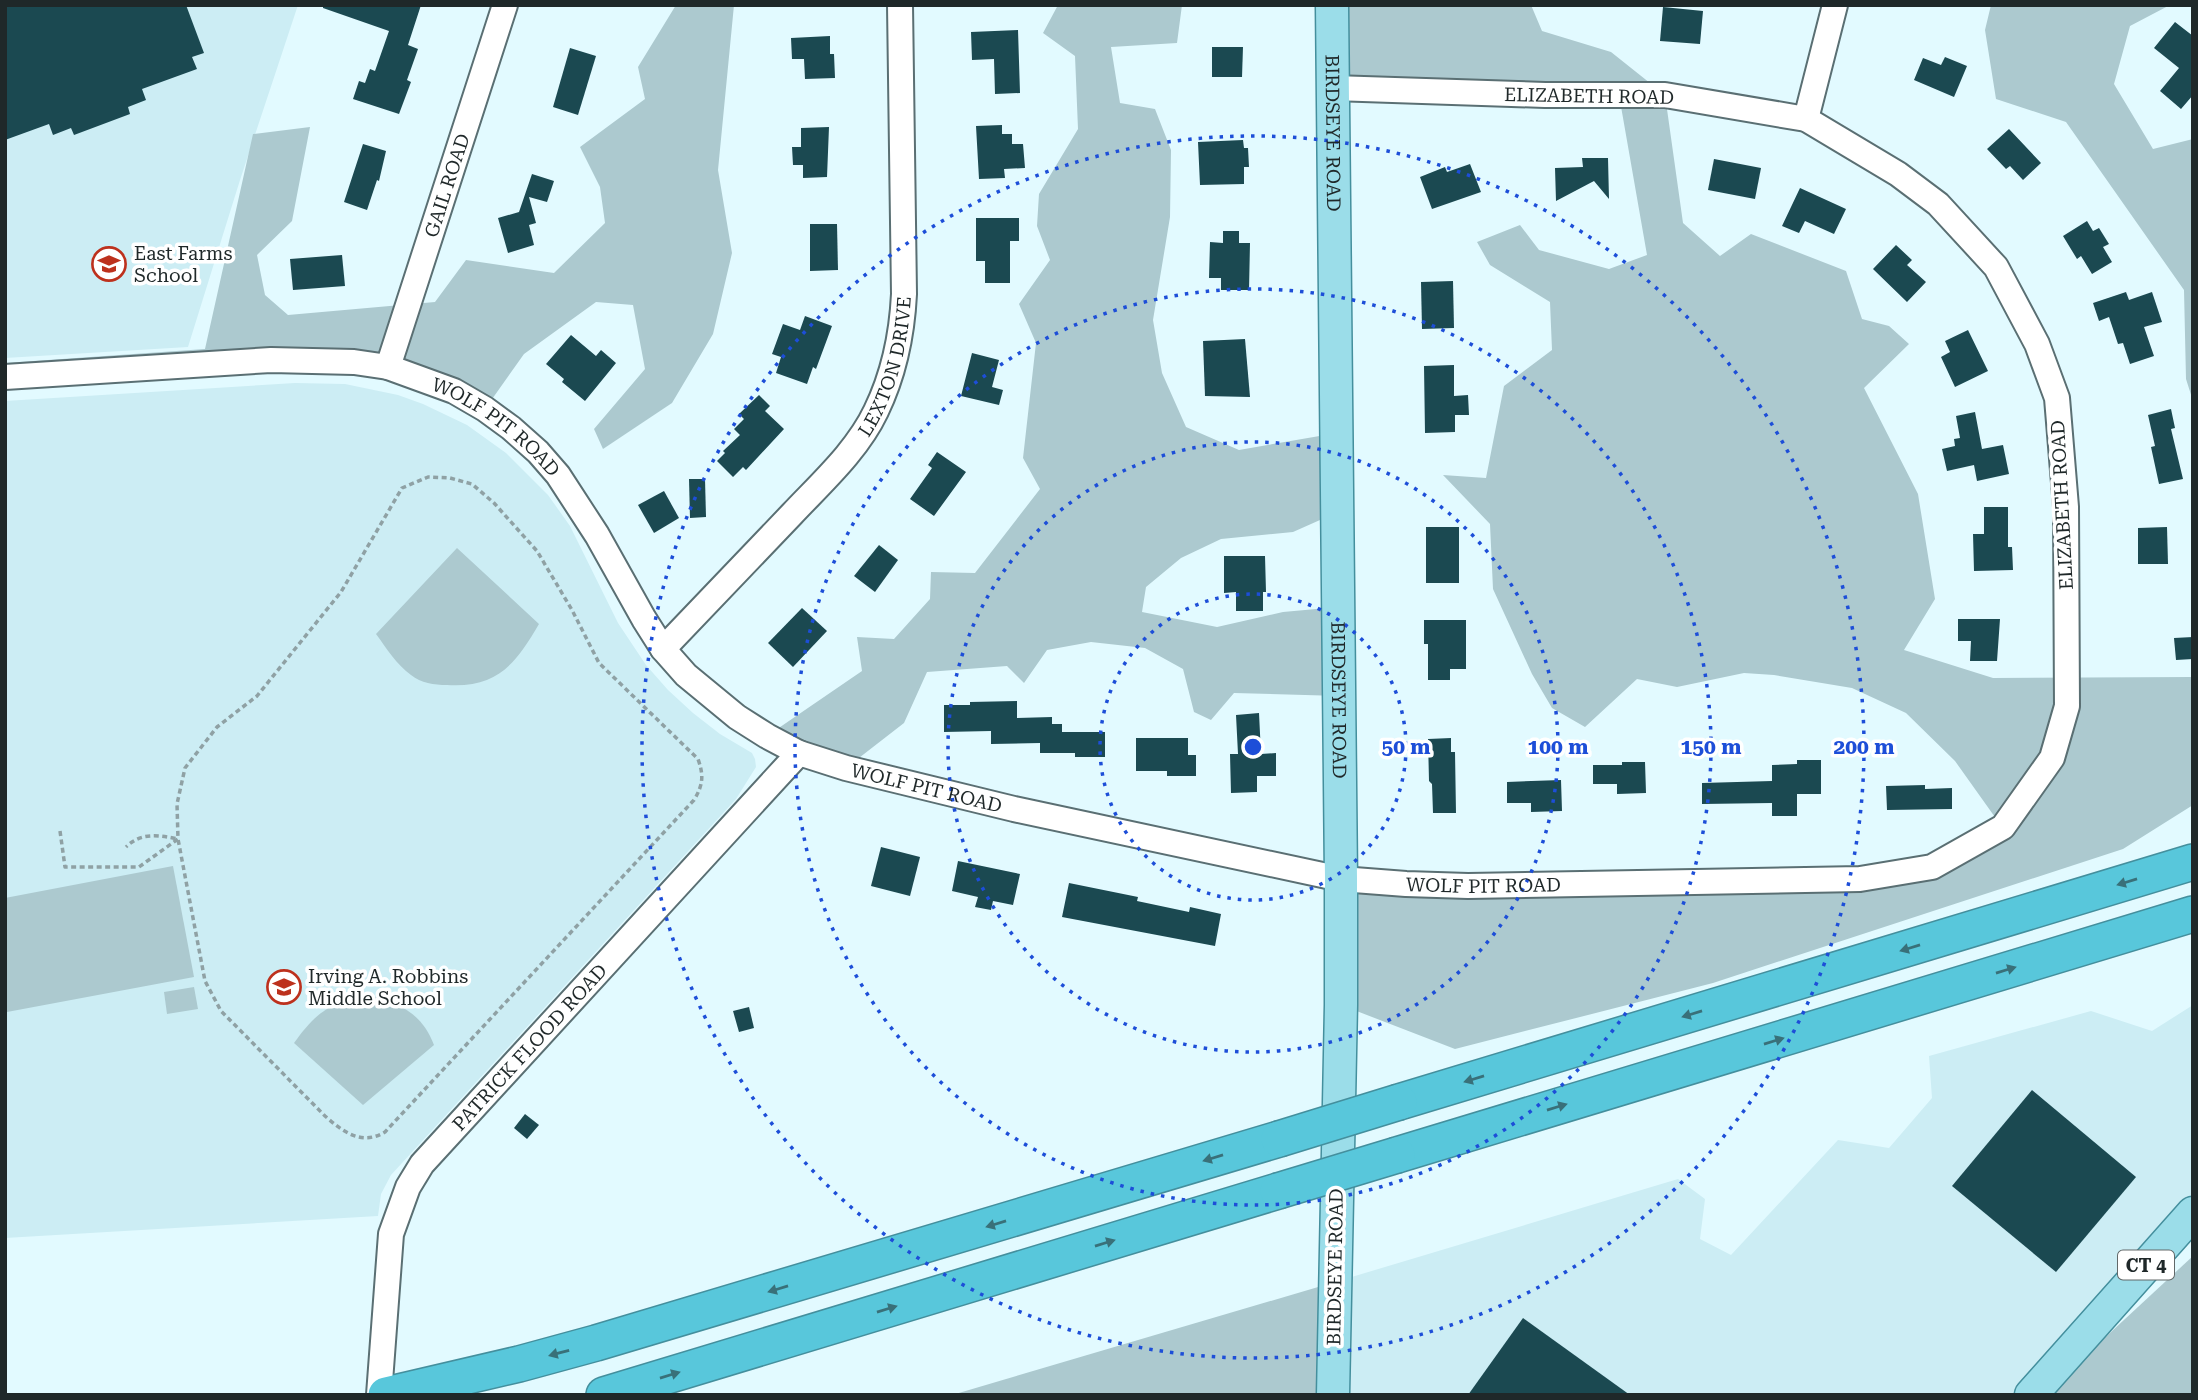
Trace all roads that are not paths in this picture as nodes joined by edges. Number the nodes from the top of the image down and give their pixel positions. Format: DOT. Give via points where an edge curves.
graph roads {
  1 [pos="505,5"];
  2 [pos="900,5"];
  3 [pos="1332,5"];
  4 [pos="1835,5"];
  5 [pos="1333,88"];
  6 [pos="1806,119"];
  7 [pos="388,367"];
  8 [pos="5,377"];
  9 [pos="663,649"];
  10 [pos="799,753"];
  11 [pos="2003,827"];
  12 [pos="2193,862"];
  13 [pos="1341,880"];
  14 [pos="2193,914"];
  15 [pos="2193,1213"];
  16 [pos="379,1395"];
  17 [pos="386,1395"];
  18 [pos="604,1395"];
  19 [pos="1333,1395"];
  20 [pos="2031,1395"];
  1 -- 7 [label="street, GAIL ROAD"];
  2 -- 9 [label="street, LEXTON DRIVE" via="903,304 897,356 887,386 875,414 835,468"];
  3 -- 5 [label="main road, BIRDSEYE ROAD"];
  4 -- 6 [label="street"];
  5 -- 6 [label="street, ELIZABETH ROAD" via="1665,95"];
  5 -- 13 [label="main road, BIRDSEYE ROAD"];
  6 -- 11 [label="street, ELIZABETH ROAD" via="1898,174 1938,204 1996,267 2037,344 2057,398 2066,506 2067,706 2052,758"];
  7 -- 8 [label="street, WOLF PIT ROAD" via="271,360"];
  7 -- 9 [label="street, WOLF PIT ROAD" via="454,391 511,428 538,452 576,501"];
  9 -- 10 [label="street, WOLF PIT ROAD" via="708,695"];
  10 -- 13 [label="street, WOLF PIT ROAD" via="1014,809"];
  10 -- 16 [label="street, PATRICK FLOOD ROAD" via="422,1164 391,1234"];
  11 -- 13 [label="street, WOLF PIT ROAD" via="1932,867 1860,879 1468,886"];
  12 -- 17 [label="highway, one-way, bridge" via="596,1343"];
  13 -- 19 [label="main road, BIRDSEYE ROAD"];
  18 -- 14 [label="highway, one-way, bridge"];
  15 -- 20 [label="main road, CT 4"];
}
